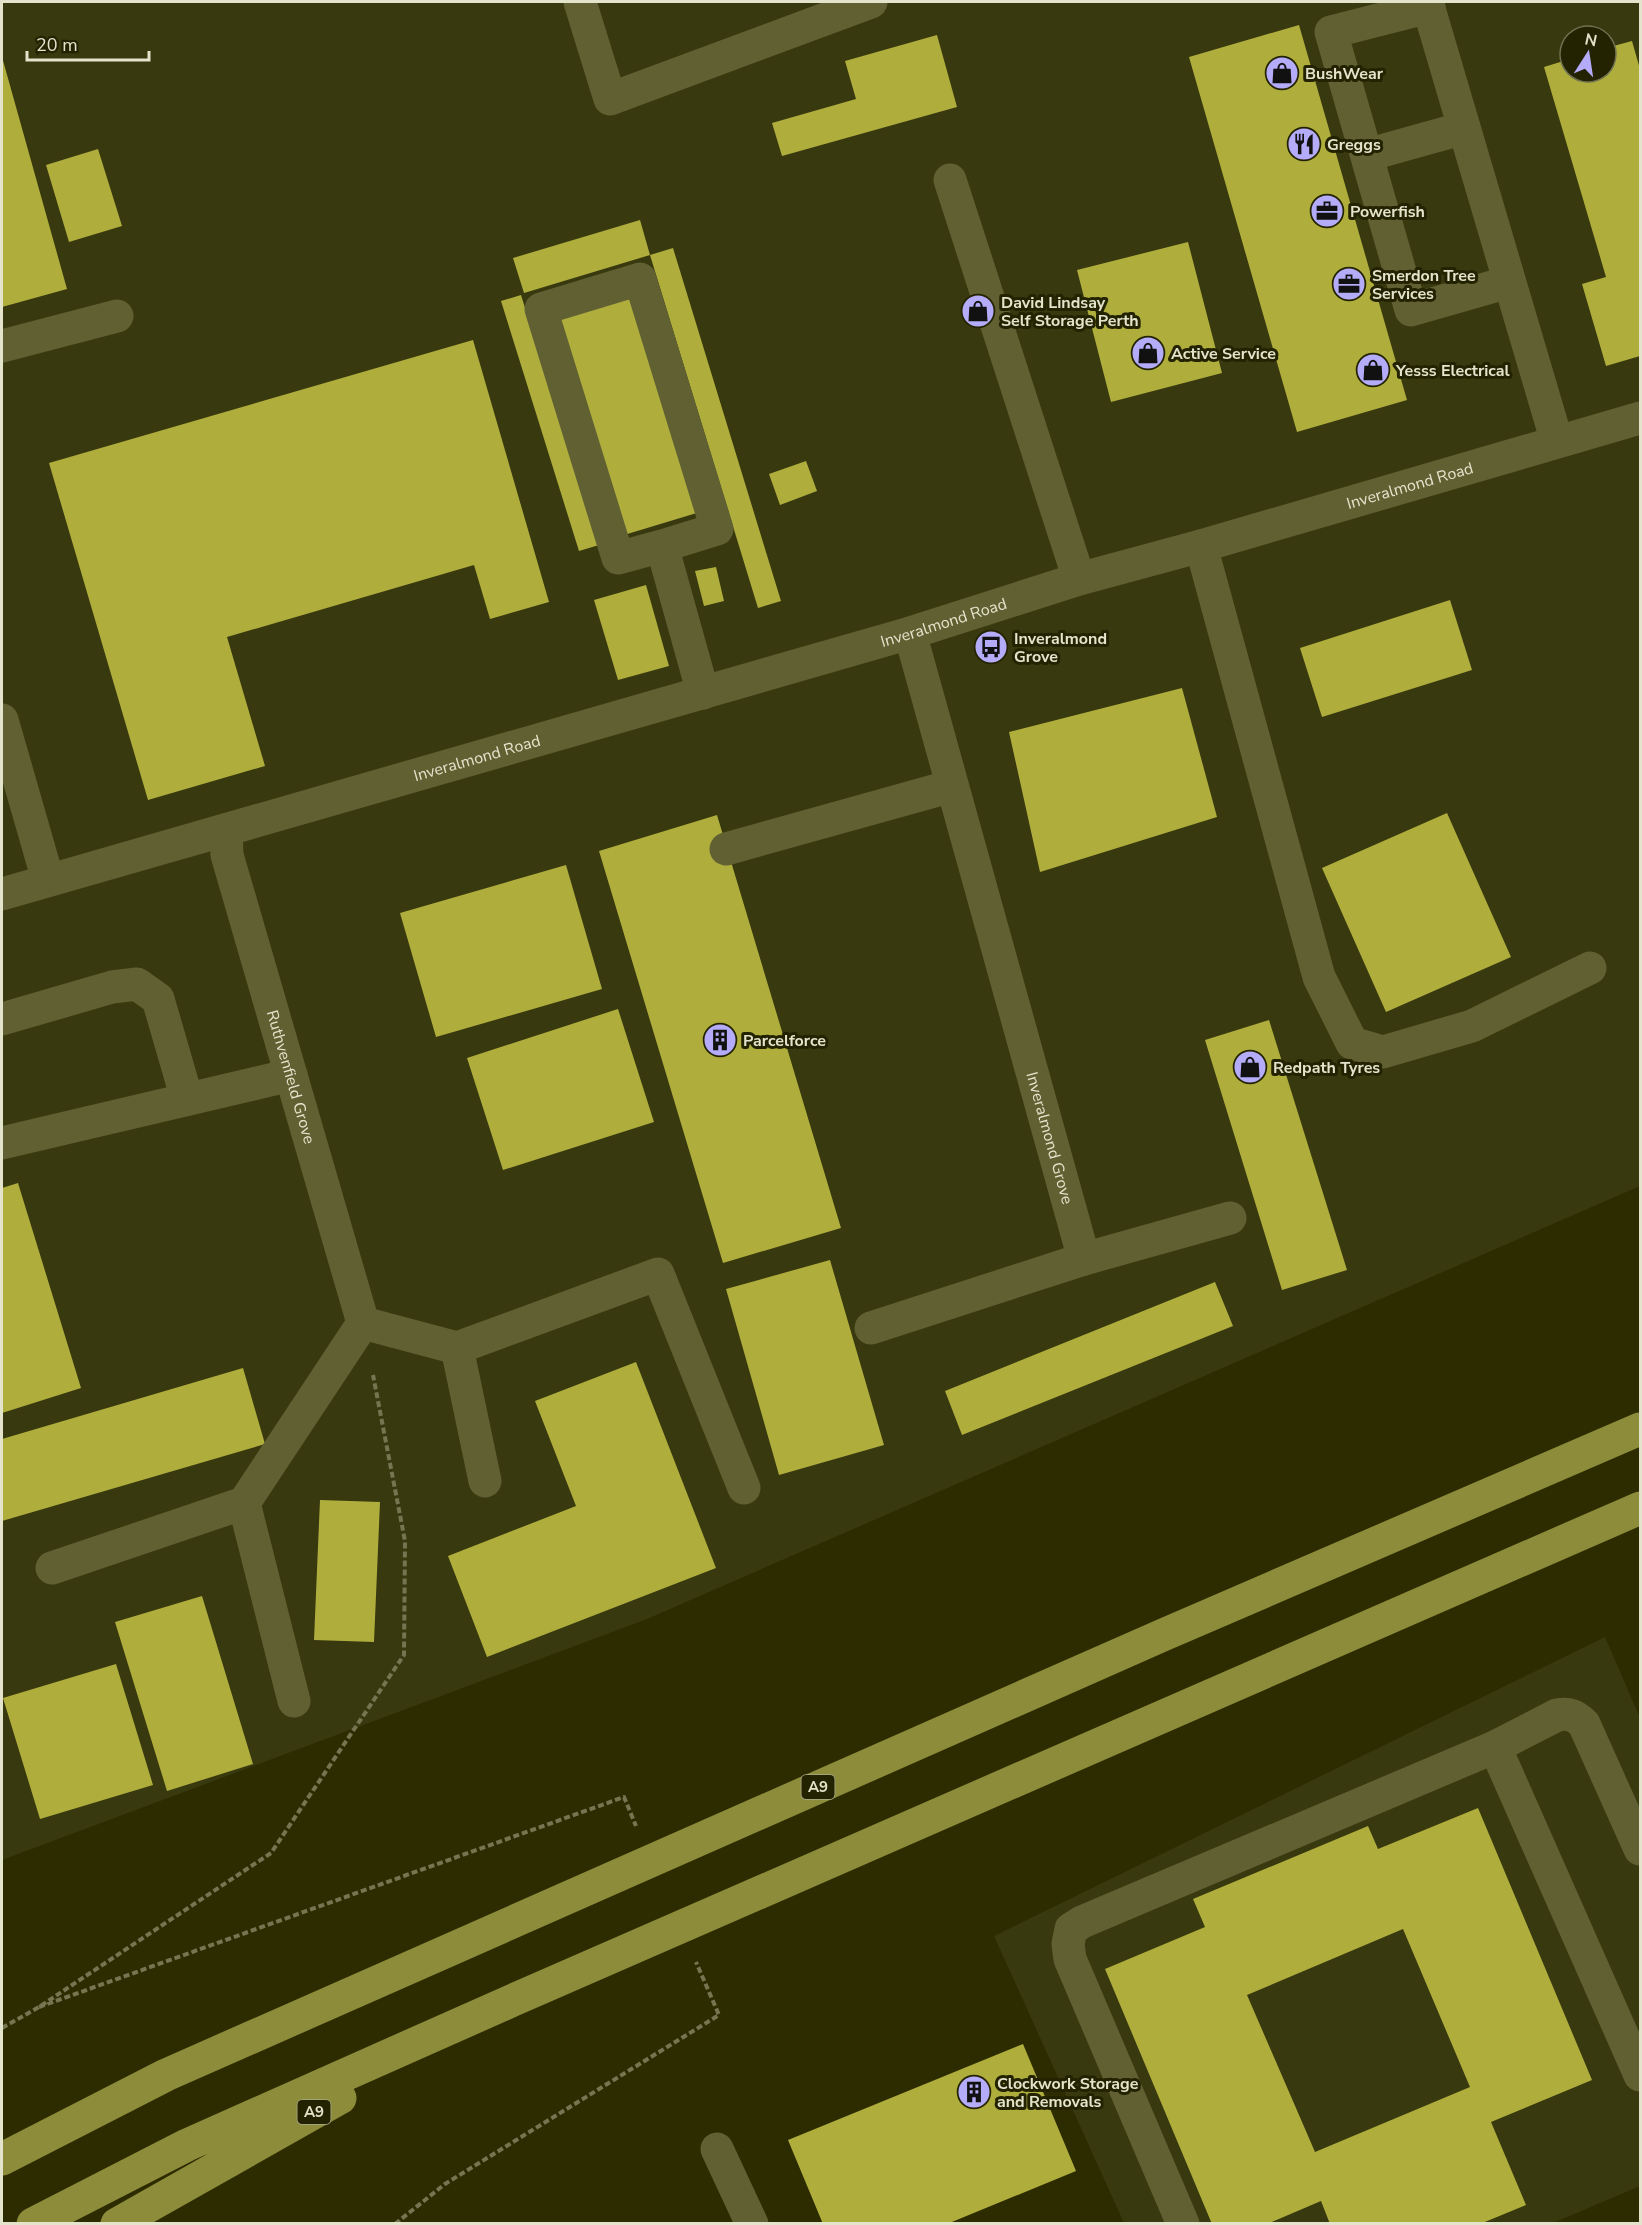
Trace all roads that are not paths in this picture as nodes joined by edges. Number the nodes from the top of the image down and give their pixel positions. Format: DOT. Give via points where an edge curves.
graph roads {
  1 [pos="580,2"];
  2 [pos="871,2"];
  3 [pos="1428,4"];
  4 [pos="1464,128"];
  5 [pos="1367,155"];
  6 [pos="950,180"];
  7 [pos="1509,282"];
  8 [pos="117,316"];
  9 [pos="2,346"];
  10 [pos="1641,418"];
  11 [pos="1557,442"];
  12 [pos="662,546"];
  13 [pos="1201,546"];
  14 [pos="1079,579"];
  15 [pos="910,633"];
  16 [pos="703,693"];
  17 [pos="2,720"];
  18 [pos="952,786"];
  19 [pos="226,830"];
  20 [pos="726,849"];
  21 [pos="48,880"];
  22 [pos="2,894"];
  23 [pos="1590,968"];
  24 [pos="2,1019"];
  25 [pos="291,1075"];
  26 [pos="187,1100"];
  27 [pos="2,1143"];
  28 [pos="1230,1218"];
  29 [pos="1084,1259"];
  30 [pos="363,1323"];
  31 [pos="871,1328"];
  32 [pos="457,1348"];
  33 [pos="1641,1429"];
  34 [pos="485,1481"];
  35 [pos="744,1488"];
  36 [pos="244,1503"];
  37 [pos="1641,1508"];
  38 [pos="52,1568"];
  39 [pos="294,1701"];
  40 [pos="1495,1746"];
  41 [pos="1641,1849"];
  42 [pos="511,2001"];
  43 [pos="1641,2075"];
  44 [pos="717,2149"];
  45 [pos="2,2159"];
  46 [pos="33,2223"];
  47 [pos="117,2223"];
  48 [pos="752,2223"];
  49 [pos="1183,2223"];
  1 -- 2 [label="street" via="610,99"];
  3 -- 4 [label="street"];
  3 -- 5 [label="street" via="1332,32"];
  4 -- 5 [label="street"];
  4 -- 7 [label="street"];
  5 -- 7 [label="street" via="1411,310"];
  6 -- 14 [label="street"];
  7 -- 11 [label="street"];
  8 -- 9 [label="street"];
  10 -- 11 [label="street, Inveralmond Road"];
  11 -- 13 [label="street, Inveralmond Road"];
  12 -- 12 [label="street" via="618,558 541,309 640,279 717,529"];
  12 -- 16 [label="street"];
  13 -- 14 [label="street, Inveralmond Road"];
  13 -- 23 [label="street" via="1319,977 1352,1044 1383,1052 1473,1026"];
  14 -- 15 [label="street, Inveralmond Road"];
  15 -- 16 [label="street, Inveralmond Road"];
  15 -- 18 [label="street, Inveralmond Grove"];
  16 -- 19 [label="street, Inveralmond Road"];
  17 -- 21 [label="street"];
  18 -- 20 [label="street"];
  18 -- 29 [label="street, Inveralmond Grove"];
  19 -- 21 [label="street, Inveralmond Road"];
  19 -- 25 [label="street, Ruthvenfield Grove" via="227,855"];
  21 -- 22 [label="street, Inveralmond Road"];
  24 -- 26 [label="street" via="112,987 137,984 158,999"];
  25 -- 26 [label="street"];
  25 -- 30 [label="street, Ruthvenfield Grove"];
  26 -- 27 [label="street"];
  28 -- 29 [label="street"];
  29 -- 31 [label="street"];
  30 -- 32 [label="street"];
  30 -- 36 [label="street"];
  32 -- 34 [label="street"];
  32 -- 35 [label="street" via="658,1274"];
  33 -- 45 [label="highway, A9" via="166,2075"];
  36 -- 38 [label="street"];
  36 -- 39 [label="street"];
  37 -- 42 [label="highway, A9"];
  40 -- 41 [label="street" via="1557,1715 1568,1713 1578,1717"];
  40 -- 43 [label="street"];
  40 -- 49 [label="street" via="1071,1929 1070,1959"];
  42 -- 46 [label="highway, A9" via="188,2145"];
  42 -- 47 [label="highway, A9"];
  44 -- 48 [label="street"];
}
